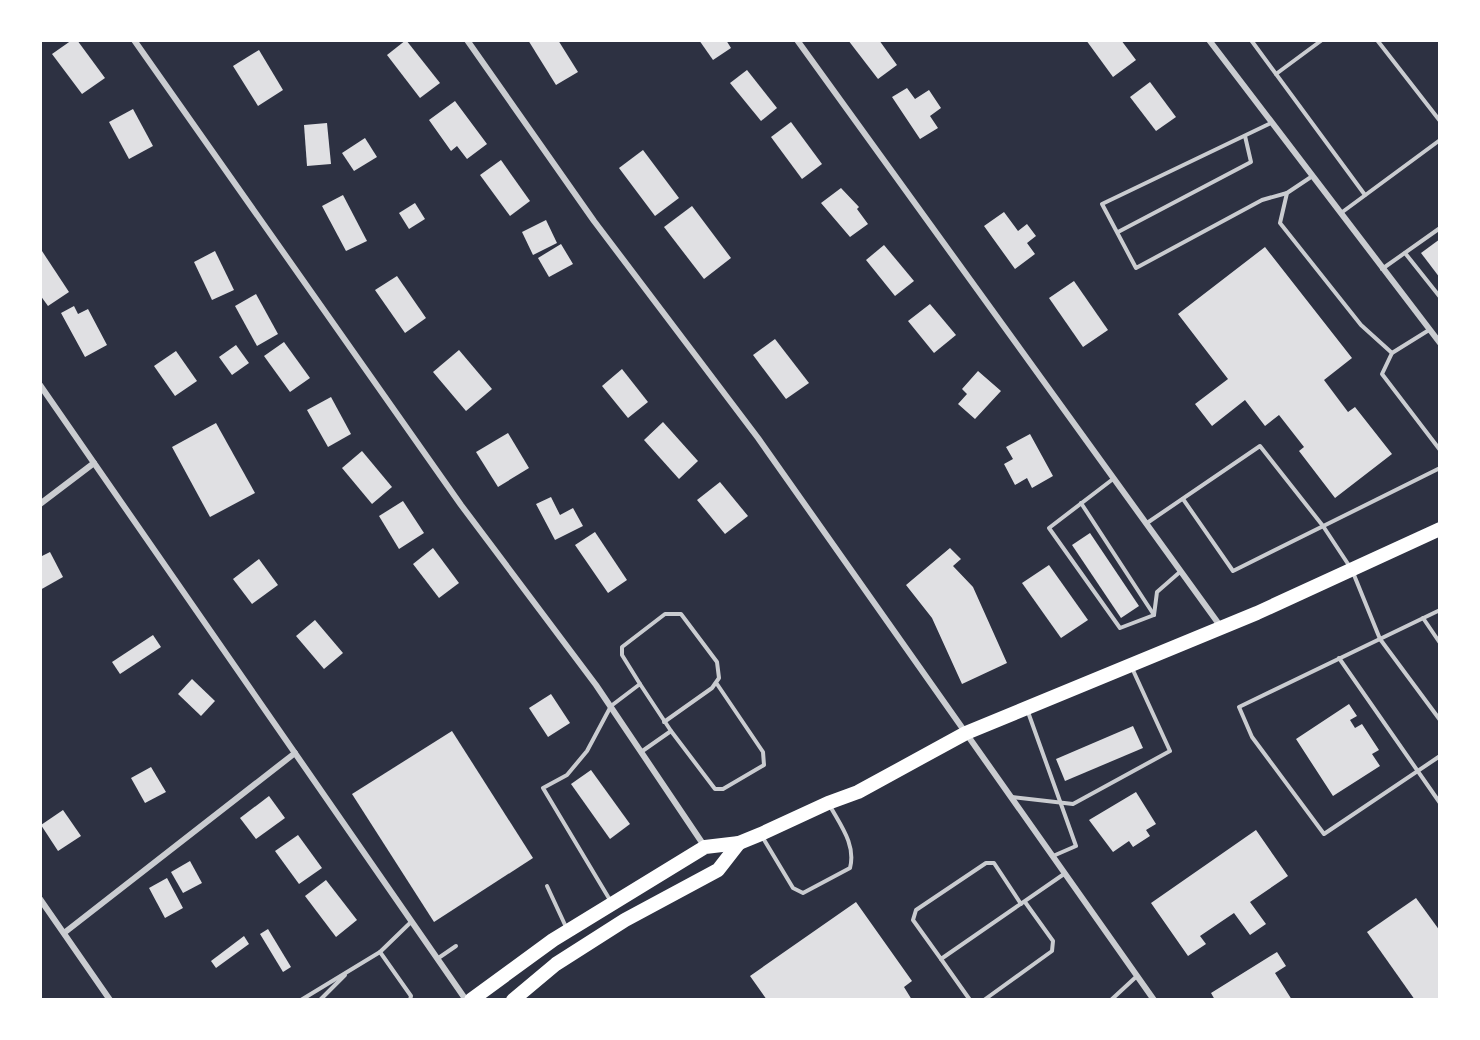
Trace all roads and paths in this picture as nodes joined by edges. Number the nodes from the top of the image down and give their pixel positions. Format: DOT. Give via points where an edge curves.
graph roads {
  1 [pos="134,40"];
  2 [pos="467,40"];
  3 [pos="797,40"];
  4 [pos="1209,40"];
  5 [pos="1251,40"];
  6 [pos="1322,40"];
  7 [pos="1377,40"];
  8 [pos="1276,74"];
  9 [pos="1440,121"];
  10 [pos="1270,123"];
  11 [pos="1245,136"];
  12 [pos="1440,140"];
  13 [pos="1311,177"];
  14 [pos="1287,193"];
  15 [pos="1365,195"];
  16 [pos="1339,214"];
  17 [pos="1440,228"];
  18 [pos="1118,232"];
  19 [pos="1405,253"];
  20 [pos="1382,269"];
  21 [pos="1440,297"];
  22 [pos="1429,330"];
  23 [pos="1440,343"];
  24 [pos="1392,353"];
  25 [pos="40,385"];
  26 [pos="1440,450"];
  27 [pos="94,463"];
  28 [pos="1440,468"];
  29 [pos="1114,478"];
  30 [pos="1183,499"];
  31 [pos="1081,503"];
  32 [pos="40,504"];
  33 [pos="1147,523"];
  34 [pos="1323,526"];
  35 [pos="1440,529"];
  36 [pos="1352,570"];
  37 [pos="1181,571"];
  38 [pos="1440,610"];
  39 [pos="1154,615"];
  40 [pos="1423,618"];
  41 [pos="1222,627"];
  42 [pos="1380,639"];
  43 [pos="1440,643"];
  44 [pos="1338,658"];
  45 [pos="1130,664"];
  46 [pos="640,684"];
  47 [pos="717,684"];
  48 [pos="611,706"];
  49 [pos="1027,708"];
  50 [pos="1440,720"];
  51 [pos="664,722"];
  52 [pos="671,731"];
  53 [pos="966,733"];
  54 [pos="641,752"];
  55 [pos="295,753"];
  56 [pos="1440,756"];
  57 [pos="1417,771"];
  58 [pos="1011,797"];
  59 [pos="1058,802"];
  60 [pos="1440,802"];
  61 [pos="828,803"];
  62 [pos="761,834"];
  63 [pos="739,843"];
  64 [pos="705,848"];
  65 [pos="1053,856"];
  66 [pos="1065,873"];
  67 [pos="547,886"];
  68 [pos="40,899"];
  69 [pos="612,903"];
  70 [pos="1023,903"];
  71 [pos="411,921"];
  72 [pos="568,931"];
  73 [pos="64,933"];
  74 [pos="456,946"];
  75 [pos="380,952"];
  76 [pos="438,959"];
  77 [pos="941,959"];
  78 [pos="349,970"];
  79 [pos="1137,976"];
  80 [pos="110,999"];
  81 [pos="301,999"];
  82 [pos="320,999"];
  83 [pos="410,999"];
  84 [pos="466,999"];
  85 [pos="471,999"];
  86 [pos="513,999"];
  87 [pos="970,999"];
  88 [pos="984,999"];
  89 [pos="1111,999"];
  90 [pos="1154,999"];
  1 -- 48 [label="street" via="461,505"];
  2 -- 53 [label="street" via="594,221 758,438"];
  3 -- 29 [label="street"];
  4 -- 10 [label="street"];
  5 -- 8 [label="lane"];
  6 -- 8 [label="lane"];
  7 -- 9 [label="lane"];
  8 -- 15 [label="lane"];
  10 -- 11 [label="lane"];
  10 -- 13 [label="street"];
  11 -- 18 [label="lane" via="1251,162"];
  11 -- 18 [label="lane" via="1102,204"];
  12 -- 15 [label="lane"];
  13 -- 14 [label="lane"];
  13 -- 16 [label="street"];
  14 -- 18 [label="lane" via="1262,200 1136,268"];
  14 -- 24 [label="lane" via="1280,223 1361,325"];
  15 -- 16 [label="lane"];
  16 -- 20 [label="street"];
  17 -- 19 [label="lane"];
  19 -- 20 [label="lane"];
  19 -- 21 [label="lane"];
  20 -- 22 [label="street"];
  22 -- 23 [label="street"];
  22 -- 24 [label="lane"];
  24 -- 26 [label="lane" via="1382,374"];
  25 -- 27 [label="street"];
  27 -- 32 [label="street"];
  27 -- 55 [label="street"];
  28 -- 34 [label="lane"];
  29 -- 31 [label="lane"];
  29 -- 33 [label="street"];
  30 -- 33 [label="lane"];
  30 -- 34 [label="lane" via="1233,571"];
  30 -- 34 [label="lane" via="1260,446"];
  31 -- 39 [label="lane"];
  31 -- 39 [label="lane" via="1049,528 1120,628"];
  33 -- 37 [label="street"];
  34 -- 36 [label="lane"];
  35 -- 36 [label="main road"];
  36 -- 41 [label="main road"];
  36 -- 42 [label="lane"];
  37 -- 39 [label="lane" via="1157,592"];
  37 -- 41 [label="street"];
  38 -- 40 [label="lane"];
  40 -- 42 [label="lane"];
  40 -- 43 [label="lane"];
  41 -- 45 [label="main road"];
  42 -- 44 [label="lane"];
  42 -- 50 [label="lane"];
  44 -- 57 [label="lane"];
  44 -- 57 [label="lane" via="1239,707 1252,737 1324,834"];
  45 -- 49 [label="main road"];
  45 -- 59 [label="lane" via="1170,751 1072,804"];
  46 -- 47 [label="lane" via="622,656 622,647 665,614 675,612 686,619 717,662"];
  46 -- 48 [label="lane"];
  46 -- 51 [label="lane"];
  47 -- 51 [label="lane"];
  47 -- 52 [label="lane" via="763,752 764,765 723,789 715,789"];
  48 -- 54 [label="street"];
  48 -- 69 [label="lane" via="586,751 567,775 543,788"];
  49 -- 53 [label="main road"];
  49 -- 59 [label="lane"];
  51 -- 52 [label="lane"];
  52 -- 54 [label="lane"];
  53 -- 58 [label="street"];
  53 -- 61 [label="main road" via="858,792"];
  54 -- 64 [label="street"];
  55 -- 71 [label="street"];
  55 -- 73 [label="street"];
  56 -- 57 [label="lane"];
  57 -- 60 [label="lane"];
  58 -- 59 [label="lane"];
  58 -- 65 [label="street"];
  59 -- 65 [label="lane" via="1076,846"];
  61 -- 62 [label="main road"];
  61 -- 62 [label="lane" via="850,843 850,868 803,893 793,888"];
  62 -- 63 [label="main road"];
  63 -- 64 [label="main road"];
  63 -- 86 [label="main road" via="717,870 625,920 556,964"];
  64 -- 69 [label="main road"];
  65 -- 66 [label="street"];
  66 -- 70 [label="lane"];
  66 -- 79 [label="street"];
  67 -- 72 [label="lane"];
  68 -- 73 [label="street"];
  69 -- 72 [label="main road"];
  70 -- 77 [label="lane"];
  70 -- 77 [label="lane" via="994,863 986,863 916,909 913,920"];
  70 -- 88 [label="lane" via="1053,941 1052,951"];
  71 -- 75 [label="lane"];
  71 -- 76 [label="street"];
  72 -- 85 [label="main road"];
  73 -- 80 [label="street"];
  74 -- 76 [label="lane"];
  75 -- 78 [label="lane"];
  75 -- 83 [label="lane"];
  76 -- 84 [label="street"];
  77 -- 87 [label="lane"];
  78 -- 81 [label="lane"];
  78 -- 82 [label="lane"];
  79 -- 89 [label="lane"];
  79 -- 90 [label="street"];
}
